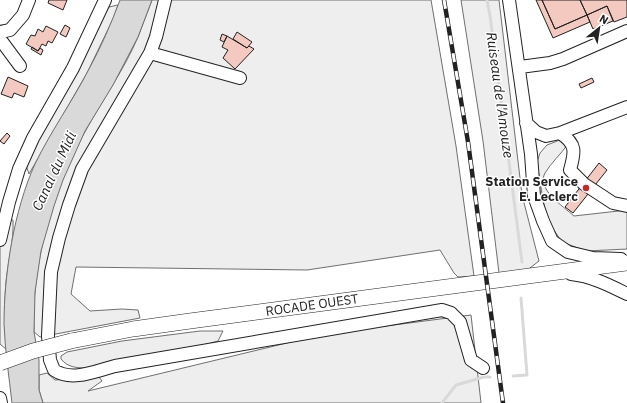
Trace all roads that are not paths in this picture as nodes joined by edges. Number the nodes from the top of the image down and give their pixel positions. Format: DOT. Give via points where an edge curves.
graph roads {
  1 [pos="29,0"];
  2 [pos="105,0"];
  3 [pos="165,0"];
  4 [pos="509,0"];
  5 [pos="627,31"];
  6 [pos="0,32"];
  7 [pos="0,39"];
  8 [pos="150,52"];
  9 [pos="20,66"];
  10 [pos="520,67"];
  11 [pos="240,78"];
  12 [pos="627,107"];
  13 [pos="526,123"];
  14 [pos="560,133"];
  15 [pos="546,136"];
  16 [pos="531,154"];
  17 [pos="627,206"];
  18 [pos="0,240"];
  19 [pos="627,259"];
  20 [pos="627,263"];
  21 [pos="556,272"];
  22 [pos="627,294"];
  23 [pos="0,363"];
  24 [pos="483,368"];
  25 [pos="0,398"];
  26 [pos="1,403"];
  1 -- 6 [label="street" via="23,15 10,30"];
  2 -- 18 [label="street" via="73,68 33,138 19,169"];
  3 -- 8 [label="street"];
  4 -- 10 [label="street"];
  5 -- 10 [label="street" via="563,59"];
  7 -- 9 [label="street"];
  8 -- 11 [label="street"];
  8 -- 24 [label="street" via="82,169 68,205 51,272 48,336 50,360 54,370 66,376 77,376 130,364 442,310 451,313 460,322 471,360"];
  10 -- 13 [label="street"];
  12 -- 14 [label="street"];
  13 -- 15 [label="street" via="536,132"];
  13 -- 16 [label="street"];
  14 -- 15 [label="street"];
  14 -- 17 [label="street" via="570,139 575,152 570,170 584,184 613,203"];
  15 -- 16 [label="street"];
  16 -- 19 [label="street" via="534,196 552,241 568,252 593,258"];
  20 -- 21 [label="main road, ROCADE OUEST"];
  21 -- 22 [label="street" via="584,276"];
  21 -- 23 [label="main road, ROCADE OUEST, bridge" via="133,329 71,341"];
  25 -- 26 [label="street"];
}
